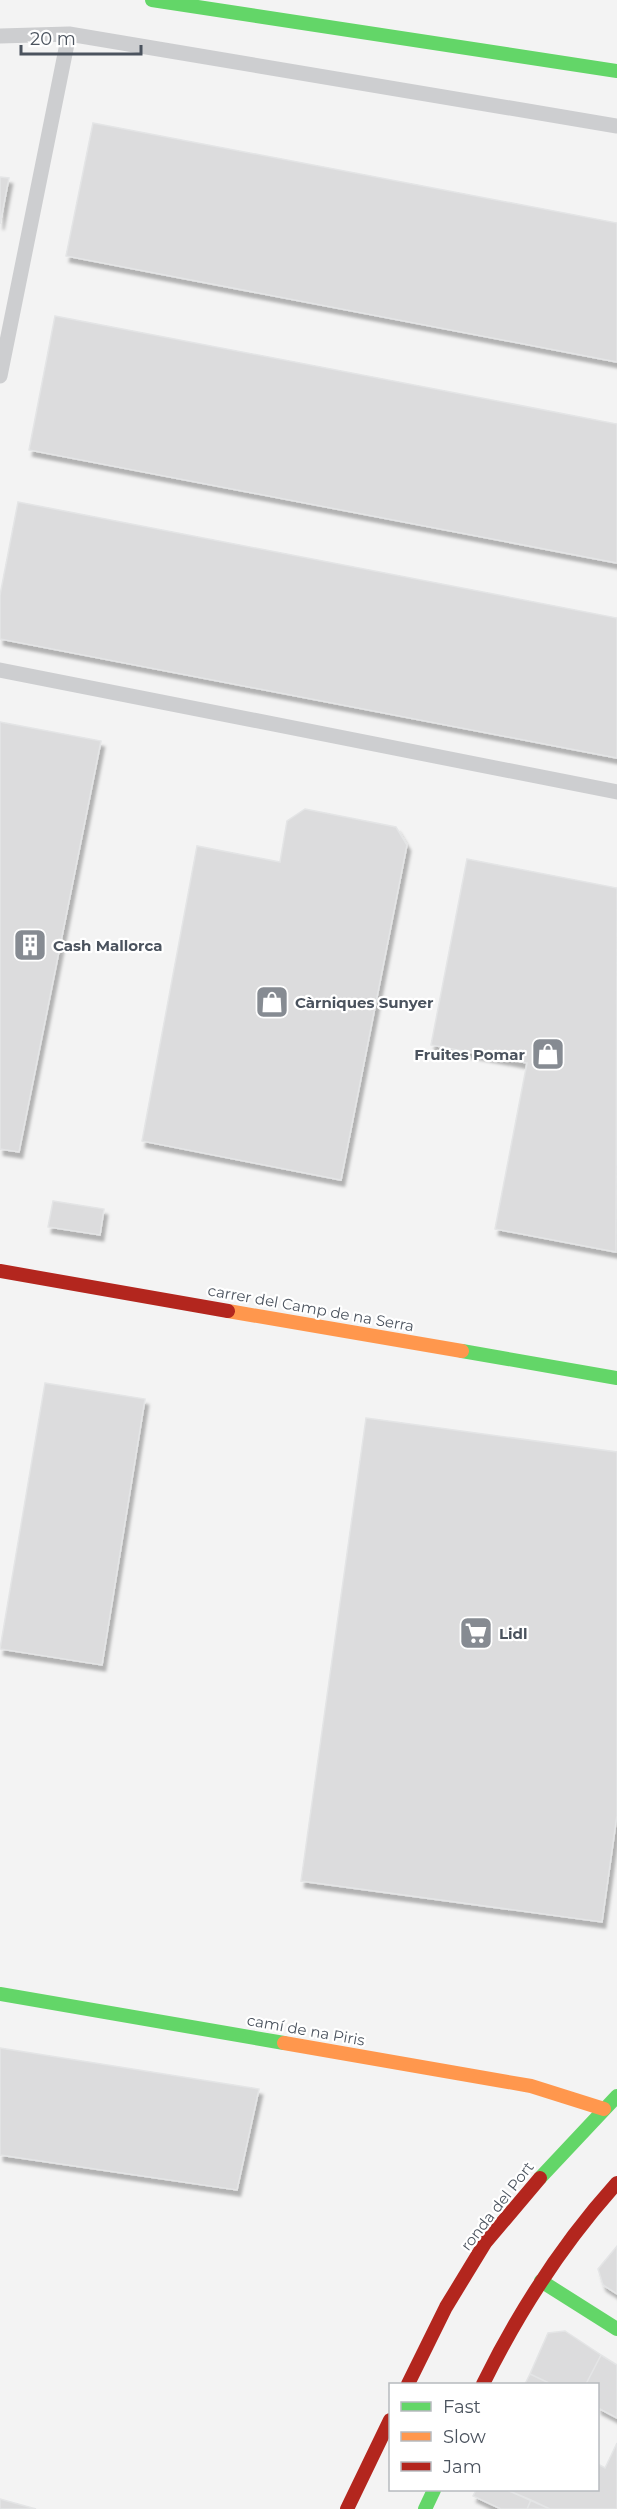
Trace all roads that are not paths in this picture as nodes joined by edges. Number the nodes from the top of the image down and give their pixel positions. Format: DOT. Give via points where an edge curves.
graph roads {
  1 [pos="152,0"];
  2 [pos="69,34"];
  3 [pos="0,36"];
  4 [pos="617,71"];
  5 [pos="617,126"];
  6 [pos="0,376"];
  7 [pos="0,670"];
  8 [pos="617,792"];
  9 [pos="0,1271"];
  10 [pos="617,1378"];
  11 [pos="0,1994"];
  12 [pos="617,2096"];
  13 [pos="604,2109"];
  14 [pos="617,2182"];
  15 [pos="541,2281"];
  16 [pos="617,2329"];
  17 [pos="409,2383"];
  18 [pos="484,2383"];
  19 [pos="389,2422"];
  20 [pos="434,2491"];
  21 [pos="347,2509"];
  22 [pos="425,2509"];
  1 -- 4 [label="street"];
  2 -- 3 [label="lane"];
  2 -- 5 [label="lane"];
  2 -- 6 [label="lane"];
  7 -- 8 [label="lane"];
  9 -- 10 [label="street, carrer del Camp de na Serra"];
  11 -- 13 [label="street, camí de na Piris" via="531,2086"];
  12 -- 13 [label="street, ronda del Port"];
  13 -- 17 [label="street, ronda del Port" via="484,2243 446,2307"];
  14 -- 15 [label="street" via="570,2238"];
  15 -- 16 [label="street"];
  15 -- 18 [label="street"];
  19 -- 21 [label="street"];
  20 -- 22 [label="street"];
}
